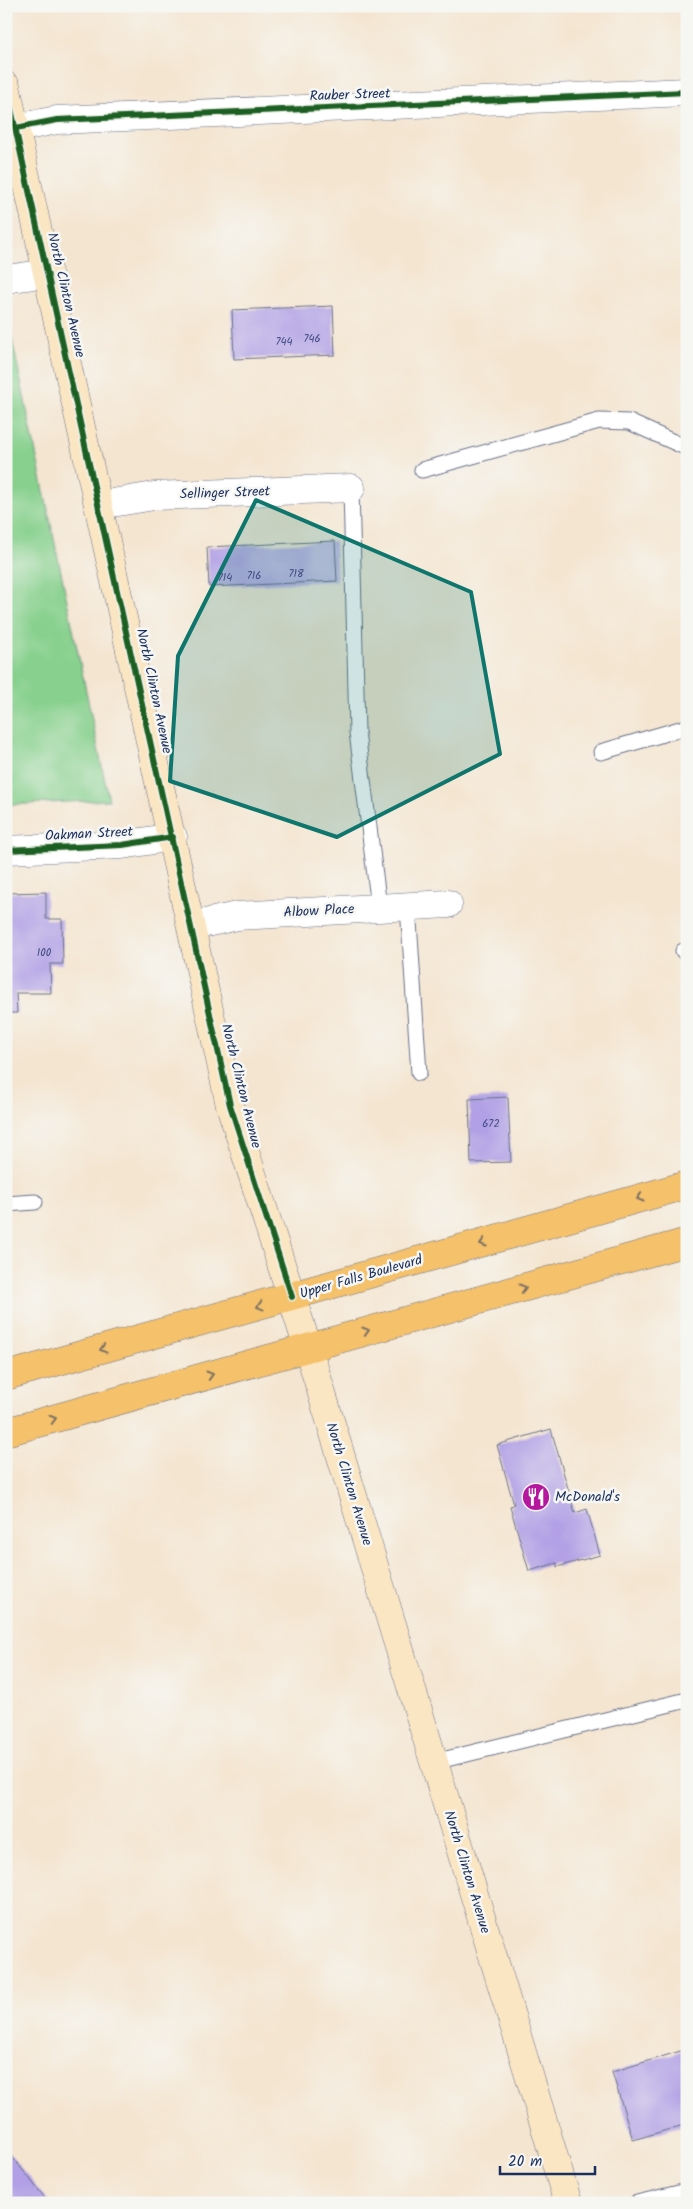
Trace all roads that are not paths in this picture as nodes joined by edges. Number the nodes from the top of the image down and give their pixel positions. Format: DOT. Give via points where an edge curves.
graph roads {
  1 [pos="6,86"];
  2 [pos="687,92"];
  3 [pos="16,128"];
  4 [pos="48,273"];
  5 [pos="6,279"];
  6 [pos="687,448"];
  7 [pos="422,470"];
  8 [pos="351,488"];
  9 [pos="100,505"];
  10 [pos="687,727"];
  11 [pos="601,752"];
  12 [pos="173,838"];
  13 [pos="6,850"];
  14 [pos="448,904"];
  15 [pos="408,906"];
  16 [pos="379,907"];
  17 [pos="192,926"];
  18 [pos="419,1073"];
  19 [pos="687,1185"];
  20 [pos="34,1202"];
  21 [pos="6,1204"];
  22 [pos="687,1242"];
  23 [pos="292,1297"];
  24 [pos="308,1348"];
  25 [pos="6,1376"];
  26 [pos="6,1432"];
  27 [pos="687,1700"];
  28 [pos="434,1762"];
  29 [pos="687,2191"];
  30 [pos="568,2203"];
  31 [pos="637,2203"];
  1 -- 3 [label="street, North Clinton Avenue"];
  2 -- 3 [label="street, Rauber Street" via="57,120"];
  3 -- 4 [label="street, North Clinton Avenue"];
  4 -- 5 [label="street"];
  4 -- 9 [label="street, North Clinton Avenue"];
  6 -- 7 [label="lane" via="628,422 598,421"];
  8 -- 9 [label="street, Sellinger Street" via="146,497"];
  8 -- 16 [label="lane" via="357,732"];
  9 -- 12 [label="street, North Clinton Avenue"];
  10 -- 11 [label="lane"];
  12 -- 13 [label="street, Oakman Street" via="122,845"];
  12 -- 17 [label="street, North Clinton Avenue"];
  14 -- 15 [label="street, Albow Place"];
  15 -- 16 [label="street, Albow Place"];
  15 -- 18 [label="lane"];
  16 -- 17 [label="street, Albow Place" via="237,916"];
  17 -- 23 [label="street, North Clinton Avenue" via="233,1114"];
  19 -- 23 [label="main road, Upper Falls Boulevard, one-way"];
  20 -- 21 [label="lane"];
  24 -- 22 [label="main road, one-way"];
  23 -- 24 [label="street, North Clinton Avenue"];
  23 -- 25 [label="main road, Upper Falls Boulevard, one-way"];
  26 -- 24 [label="main road, one-way"];
  24 -- 28 [label="street, North Clinton Avenue"];
  27 -- 28 [label="lane"];
  28 -- 30 [label="street, North Clinton Avenue"];
  29 -- 31 [label="lane"];
}
